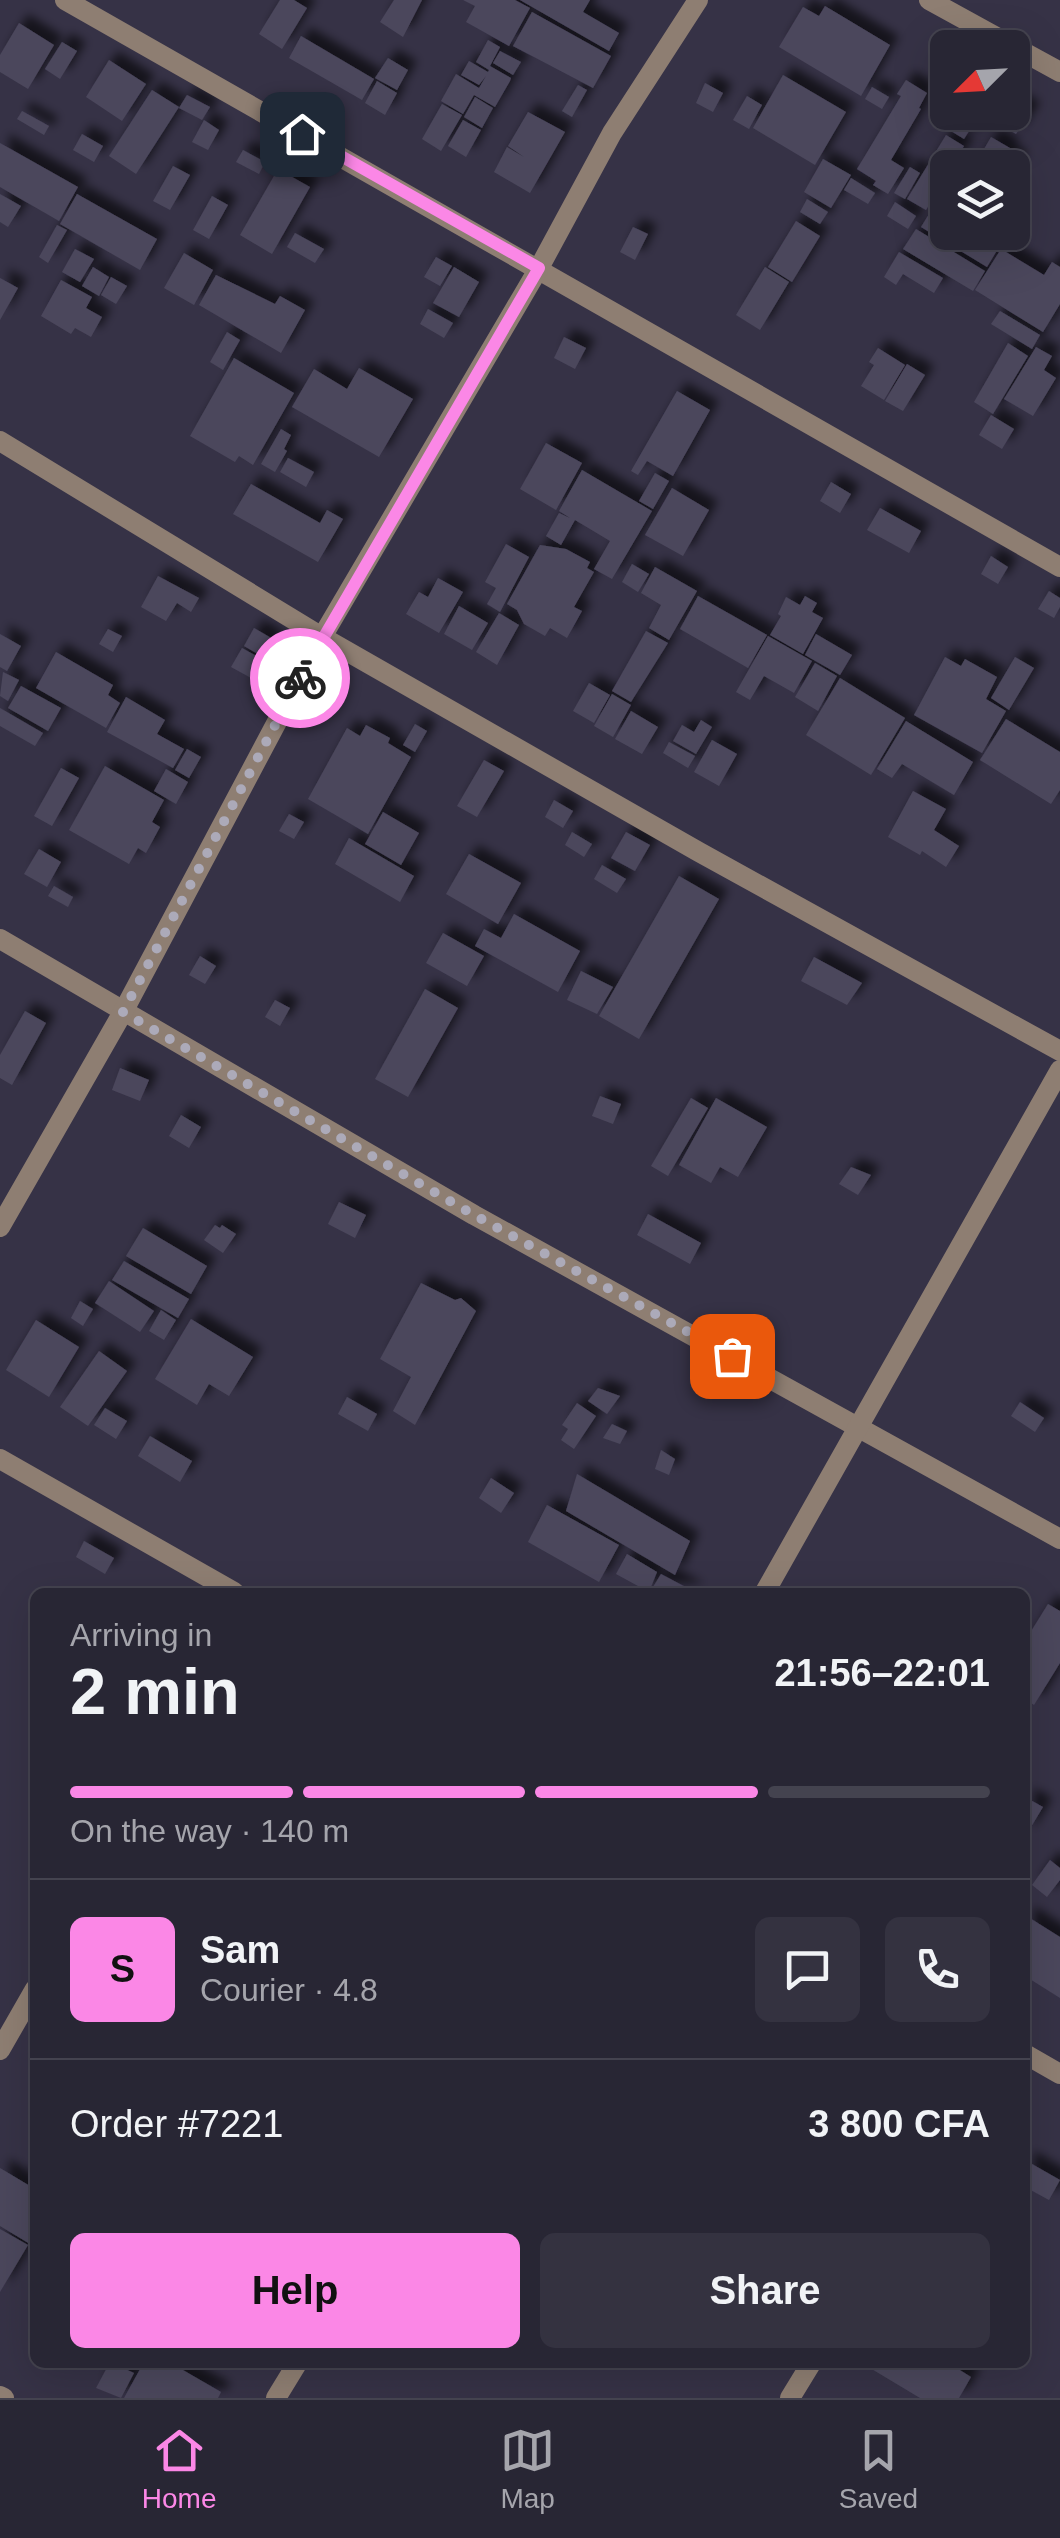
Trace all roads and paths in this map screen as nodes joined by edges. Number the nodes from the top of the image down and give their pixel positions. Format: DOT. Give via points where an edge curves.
graph roads {
  1 [pos="65,0"];
  2 [pos="698,0"];
  3 [pos="929,0"];
  4 [pos="1060,72"];
  5 [pos="539,268"];
  6 [pos="0,441"];
  7 [pos="1060,567"];
  8 [pos="322,637"];
  9 [pos="0,939"];
  10 [pos="123,1012"];
  11 [pos="1060,1051"];
  12 [pos="1060,1070"];
  13 [pos="0,1228"];
  14 [pos="861,1427"];
  15 [pos="0,1459"];
  16 [pos="1060,1538"];
  17 [pos="227,1588"];
  18 [pos="766,1588"];
  19 [pos="30,1998"];
  20 [pos="0,2050"];
  21 [pos="1030,2057"];
  22 [pos="1060,2074"];
  23 [pos="294,2368"];
  24 [pos="809,2368"];
  25 [pos="794,2396"];
  26 [pos="276,2398"];
  1 -- 5 [label="street"];
  2 -- 5 [label="street" via="612,132"];
  3 -- 4 [label="street"];
  5 -- 7 [label="street"];
  5 -- 8 [label="street"];
  6 -- 8 [label="street"];
  8 -- 10 [label="street"];
  8 -- 11 [label="street"];
  9 -- 10 [label="street"];
  10 -- 13 [label="street"];
  10 -- 14 [label="street"];
  12 -- 14 [label="street"];
  14 -- 16 [label="street"];
  14 -- 18 [label="street"];
  15 -- 17 [label="street"];
  19 -- 20 [label="street"];
  21 -- 22 [label="street"];
  23 -- 26 [label="street"];
  24 -- 25 [label="street"];
}
